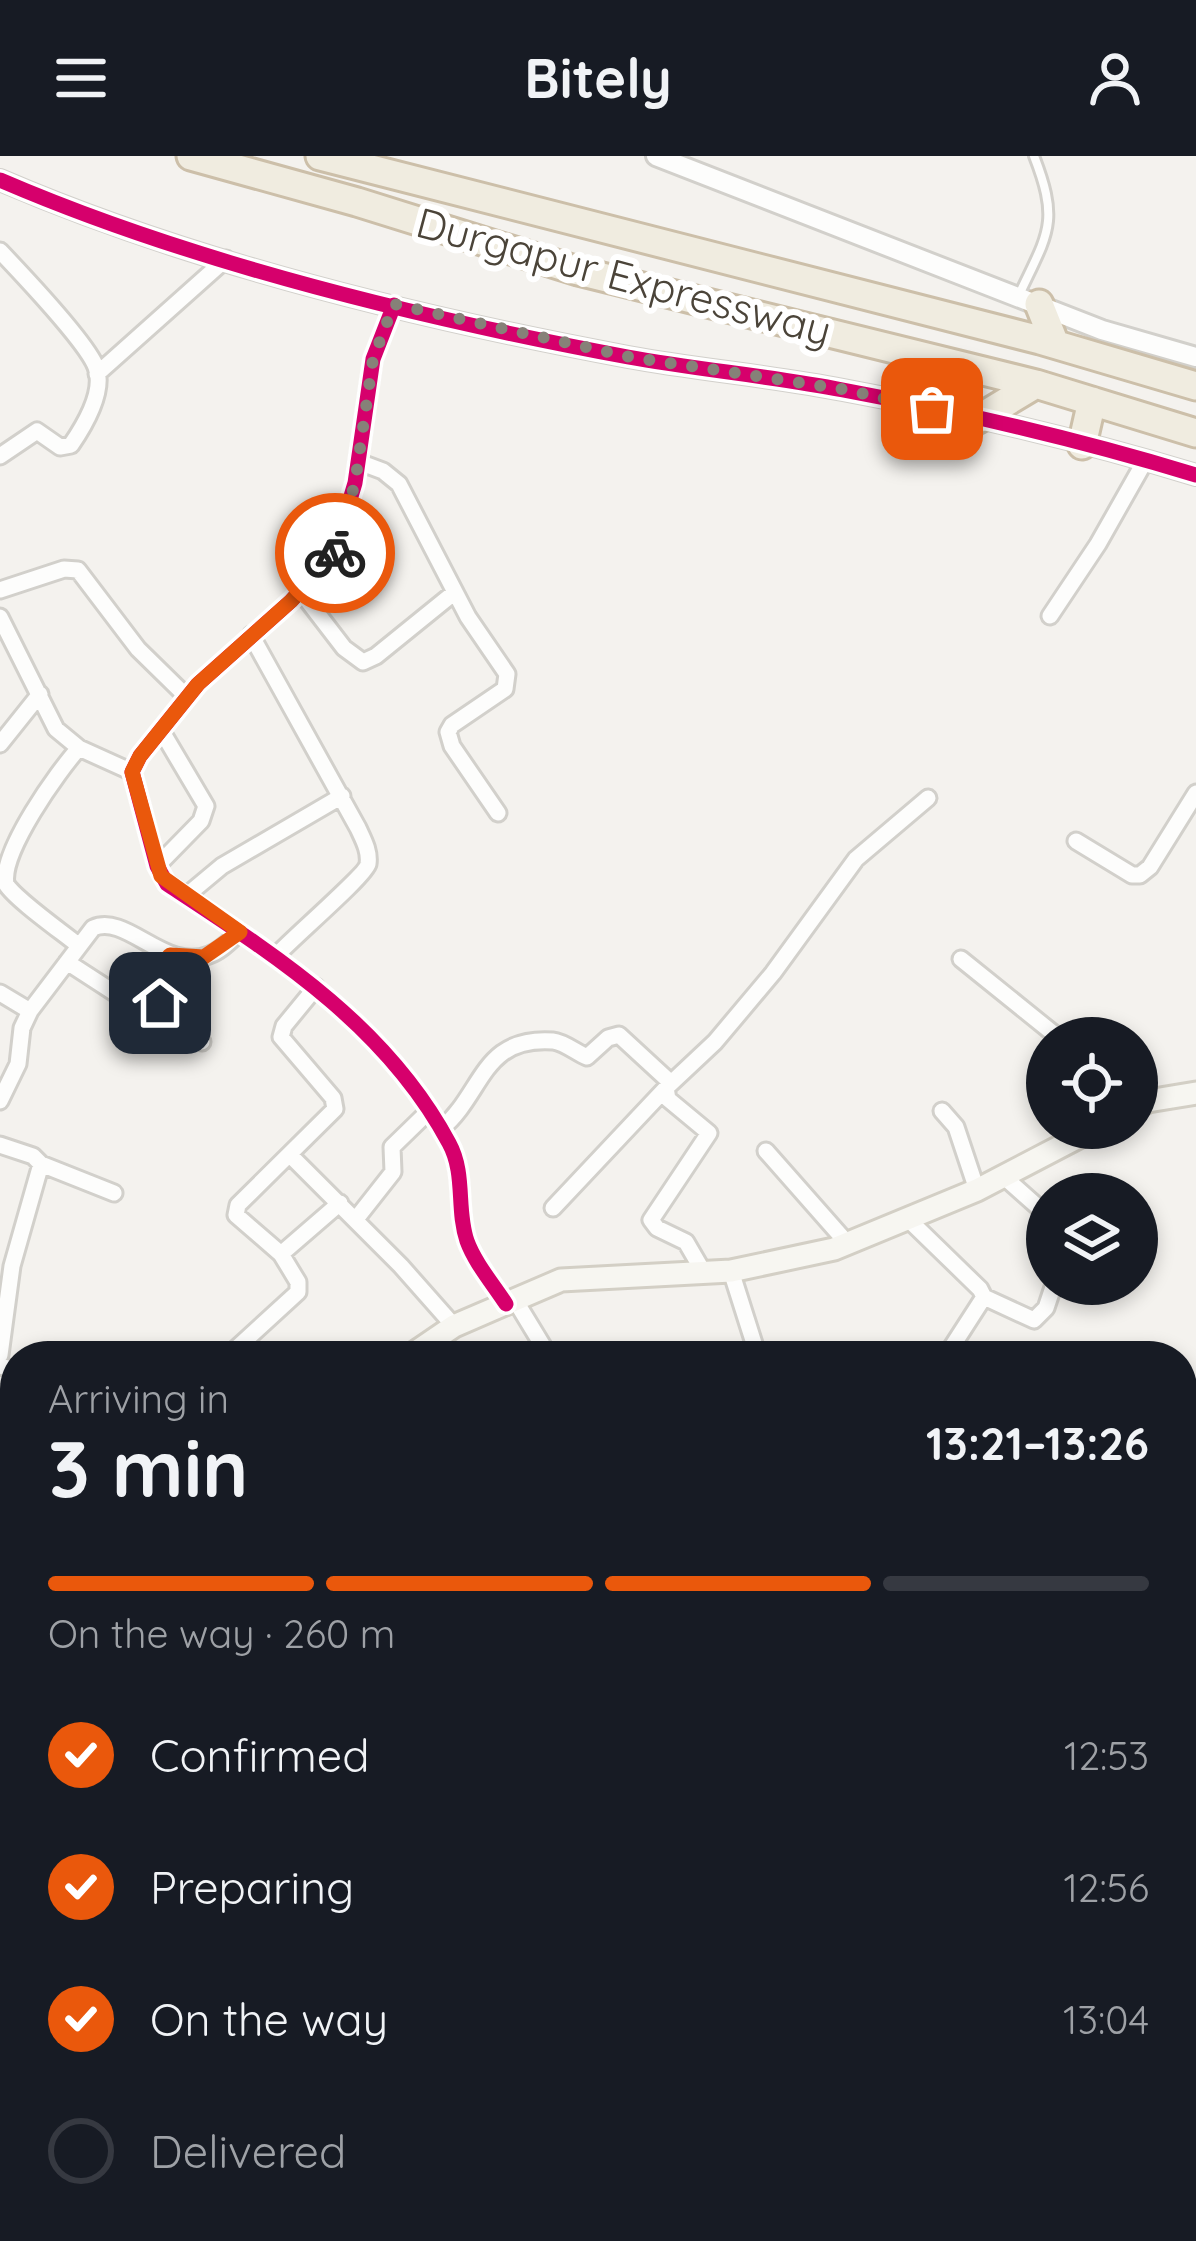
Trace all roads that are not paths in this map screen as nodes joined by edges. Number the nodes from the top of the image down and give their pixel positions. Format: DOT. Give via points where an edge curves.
graph roads {
  1 [pos="191,156"];
  2 [pos="320,156"];
  3 [pos="656,156"];
  4 [pos="1034,156"];
  5 [pos="0,180"];
  6 [pos="0,251"];
  7 [pos="226,259"];
  8 [pos="1029,300"];
  9 [pos="394,304"];
  10 [pos="1055,344"];
  11 [pos="1196,357"];
  12 [pos="98,374"];
  13 [pos="1036,384"];
  14 [pos="1196,386"];
  15 [pos="1092,401"];
  16 [pos="978,419"];
  17 [pos="1196,433"];
  18 [pos="1082,445"];
  19 [pos="0,456"];
  20 [pos="1145,461"];
  21 [pos="359,462"];
  22 [pos="1196,475"];
  23 [pos="0,590"];
  24 [pos="301,592"];
  25 [pos="455,592"];
  26 [pos="1050,616"];
  27 [pos="0,617"];
  28 [pos="251,635"];
  29 [pos="40,694"];
  30 [pos="187,697"];
  31 [pos="161,730"];
  32 [pos="0,744"];
  33 [pos="79,748"];
  34 [pos="132,772"];
  35 [pos="1196,793"];
  36 [pos="342,796"];
  37 [pos="928,798"];
  38 [pos="498,813"];
  39 [pos="1076,841"];
  40 [pos="158,866"];
  41 [pos="186,896"];
  42 [pos="240,932"];
  43 [pos="78,945"];
  44 [pos="170,955"];
  45 [pos="274,957"];
  46 [pos="961,959"];
  47 [pos="67,962"];
  48 [pos="145,983"];
  49 [pos="316,987"];
  50 [pos="0,993"];
  51 [pos="30,1011"];
  52 [pos="1033,1017"];
  53 [pos="202,1042"];
  54 [pos="668,1085"];
  55 [pos="1196,1094"];
  56 [pos="1158,1100"];
  57 [pos="0,1101"];
  58 [pos="430,1111"];
  59 [pos="942,1111"];
  60 [pos="441,1130"];
  61 [pos="0,1145"];
  62 [pos="1055,1149"];
  63 [pos="766,1151"];
  64 [pos="291,1156"];
  65 [pos="41,1165"];
  66 [pos="1003,1176"];
  67 [pos="976,1190"];
  68 [pos="114,1193"];
  69 [pos="1026,1196"];
  70 [pos="340,1203"];
  71 [pos="553,1208"];
  72 [pos="356,1219"];
  73 [pos="908,1219"];
  74 [pos="848,1244"];
  75 [pos="281,1254"];
  76 [pos="6,1266"];
  77 [pos="731,1271"];
  78 [pos="704,1273"];
  79 [pos="984,1298"];
  80 [pos="510,1302"];
  81 [pos="1047,1305"];
  82 [pos="3,1306"];
  83 [pos="454,1326"];
  84 [pos="1,1341"];
  85 [pos="244,1341"];
  86 [pos="432,1341"];
  87 [pos="538,1341"];
  88 [pos="753,1341"];
  89 [pos="956,1341"];
  1 -- 13 [label="highway, Durgapur Expressway" via="578,271"];
  2 -- 10 [label="highway, Durgapur Expressway"];
  3 -- 8 [label="street"];
  4 -- 8 [label="lane" via="1050,225"];
  5 -- 7 [label="street"];
  6 -- 12 [label="street"];
  7 -- 9 [label="street"];
  7 -- 12 [label="street"];
  8 -- 10 [label="highway"];
  8 -- 11 [label="street"];
  9 -- 16 [label="street" via="630,357"];
  9 -- 21 [label="street" via="373,359"];
  10 -- 14 [label="highway, Durgapur Expressway"];
  12 -- 19 [label="street" via="71,445 60,447 37,431"];
  13 -- 15 [label="highway, Durgapur Expressway"];
  13 -- 16 [label="highway"];
  15 -- 17 [label="highway, Durgapur Expressway"];
  15 -- 18 [label="highway"];
  16 -- 18 [label="street"];
  18 -- 20 [label="street"];
  20 -- 22 [label="street"];
  20 -- 26 [label="street"];
  21 -- 24 [label="street" via="334,553"];
  21 -- 25 [label="street" via="398,484"];
  23 -- 30 [label="street" via="78,570"];
  24 -- 25 [label="street" via="363,662"];
  24 -- 28 [label="street"];
  25 -- 38 [label="street" via="509,682 448,732"];
  27 -- 29 [label="street"];
  28 -- 30 [label="street"];
  28 -- 36 [label="street"];
  29 -- 32 [label="street"];
  29 -- 33 [label="street" via="56,729"];
  30 -- 31 [label="street"];
  31 -- 34 [label="street"];
  31 -- 40 [label="street" via="206,806"];
  33 -- 34 [label="street"];
  33 -- 43 [label="street" via="29,807 4,869 7,885"];
  34 -- 40 [label="street"];
  35 -- 39 [label="street" via="1140,875"];
  36 -- 41 [label="street"];
  36 -- 45 [label="street" via="366,844 368,868"];
  37 -- 54 [label="street" via="862,852 744,1007"];
  40 -- 41 [label="street"];
  41 -- 42 [label="street"];
  42 -- 44 [label="street" via="204,957"];
  42 -- 45 [label="street"];
  43 -- 44 [label="street" via="105,923"];
  43 -- 47 [label="street"];
  44 -- 48 [label="street"];
  45 -- 49 [label="street"];
  46 -- 52 [label="street"];
  47 -- 48 [label="street" via="118,998"];
  47 -- 51 [label="street"];
  48 -- 53 [label="street"];
  49 -- 58 [label="street" via="373,1038"];
  49 -- 64 [label="street" via="281,1037 336,1103"];
  50 -- 51 [label="street"];
  51 -- 57 [label="street"];
  54 -- 60 [label="street" via="619,1035 587,1057 553,1041 506,1048"];
  54 -- 71 [label="street"];
  54 -- 78 [label="street" via="668,1099 709,1133 651,1220 686,1242"];
  55 -- 56 [label="main road"];
  58 -- 60 [label="street"];
  58 -- 72 [label="street" via="392,1147 393,1172"];
  59 -- 67 [label="street" via="956,1127"];
  60 -- 80 [label="street" via="460,1176 468,1244"];
  61 -- 65 [label="street"];
  62 -- 66 [label="main road"];
  63 -- 74 [label="street"];
  64 -- 70 [label="street"];
  64 -- 75 [label="street" via="236,1210"];
  65 -- 68 [label="street"];
  65 -- 76 [label="street"];
  66 -- 67 [label="main road"];
  66 -- 69 [label="street"];
  67 -- 73 [label="main road"];
  70 -- 72 [label="street"];
  70 -- 75 [label="street"];
  72 -- 83 [label="street"];
  73 -- 74 [label="main road"];
  73 -- 79 [label="street"];
  74 -- 77 [label="main road"];
  75 -- 85 [label="street" via="298,1292"];
  76 -- 82 [label="street"];
  77 -- 78 [label="main road"];
  77 -- 88 [label="street"];
  78 -- 80 [label="main road" via="561,1280"];
  79 -- 81 [label="street" via="1034,1319"];
  79 -- 89 [label="street"];
  80 -- 83 [label="main road"];
  80 -- 87 [label="street"];
  82 -- 84 [label="street"];
  83 -- 86 [label="main road"];
}
